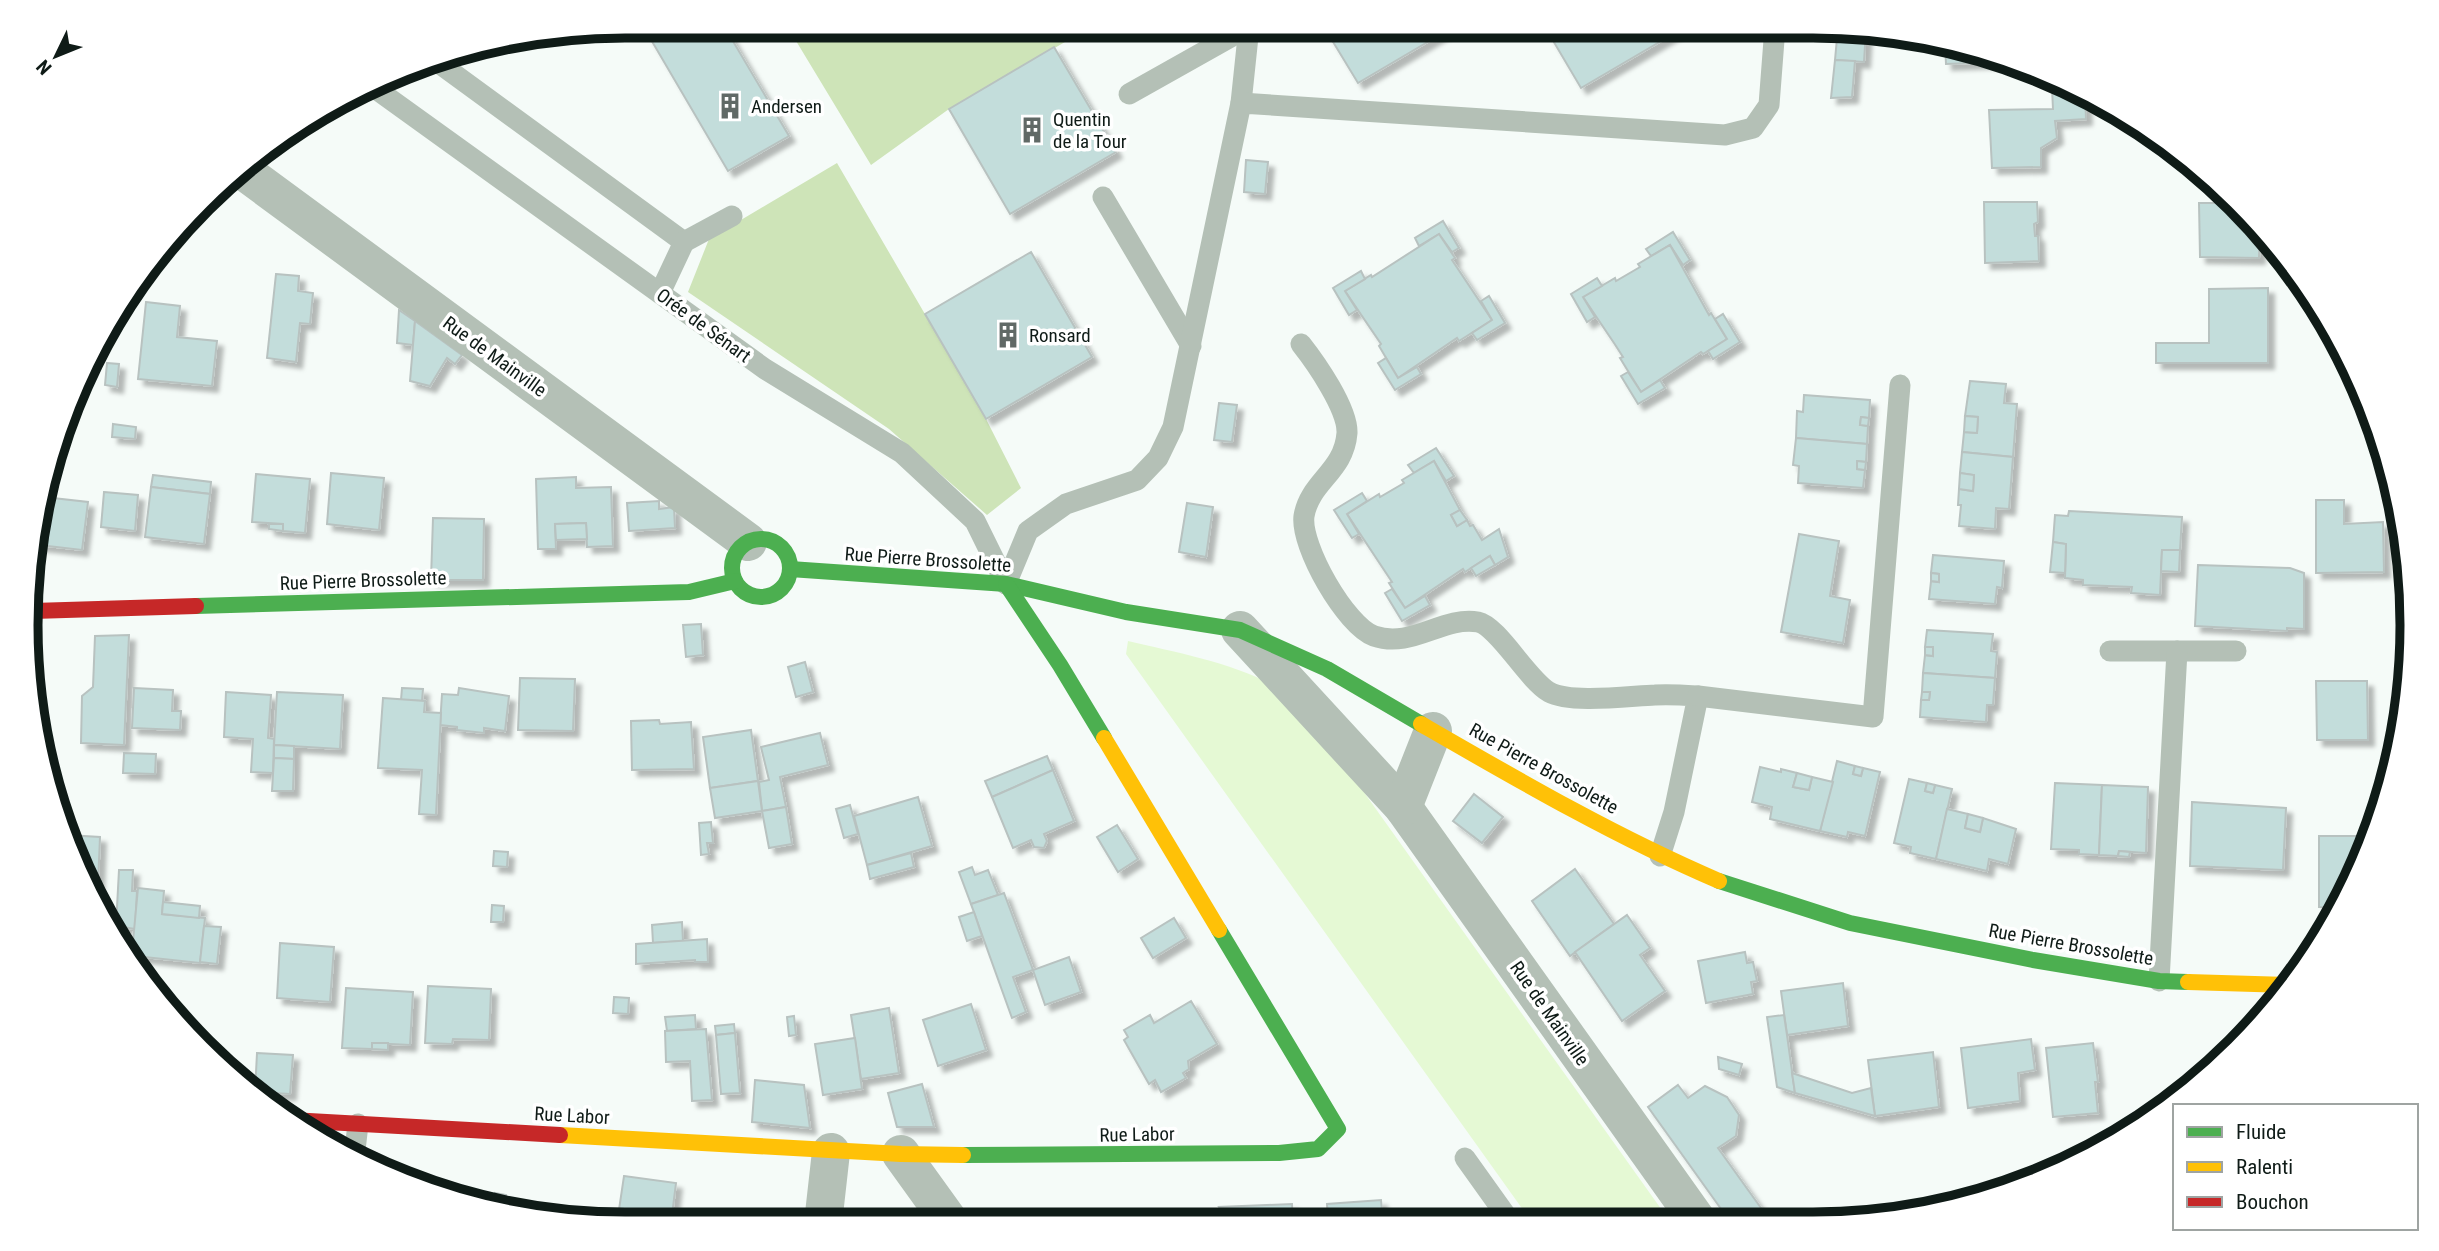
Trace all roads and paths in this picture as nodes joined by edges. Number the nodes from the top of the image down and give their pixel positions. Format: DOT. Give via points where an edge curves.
graph roads {
  1 [pos="1229,38"];
  2 [pos="1247,38"];
  3 [pos="1774,38"];
  4 [pos="445,68"];
  5 [pos="381,92"];
  6 [pos="1129,94"];
  7 [pos="1241,103"];
  8 [pos="249,175"];
  9 [pos="1103,197"];
  10 [pos="732,216"];
  11 [pos="684,243"];
  12 [pos="660,293"];
  13 [pos="1301,344"];
  14 [pos="1191,346"];
  15 [pos="1899,385"];
  16 [pos="748,542"];
  17 [pos="790,569"];
  18 [pos="735,581"];
  19 [pos="1006,584"];
  20 [pos="39,611"];
  21 [pos="1240,630"];
  22 [pos="2236,650"];
  23 [pos="2110,651"];
  24 [pos="2177,651"];
  25 [pos="1698,696"];
  26 [pos="1433,731"];
  27 [pos="1402,807"];
  28 [pos="1660,856"];
  29 [pos="2159,981"];
  30 [pos="2278,985"];
  31 [pos="311,1121"];
  32 [pos="358,1124"];
  33 [pos="355,1146"];
  34 [pos="831,1152"];
  35 [pos="901,1154"];
  36 [pos="1465,1158"];
  37 [pos="824,1212"];
  38 [pos="943,1212"];
  39 [pos="1504,1212"];
  40 [pos="1691,1212"];
  1 -- 6 [label="lane"];
  2 -- 7 [label="lane"];
  3 -- 7 [label="lane" via="1769,105 1753,128 1724,135"];
  4 -- 11 [label="lane"];
  5 -- 12 [label="lane, Orée de Sénart"];
  7 -- 14 [label="lane"];
  8 -- 16 [label="street, Rue de Mainville"];
  9 -- 14 [label="lane"];
  10 -- 11 [label="lane"];
  11 -- 12 [label="lane"];
  12 -- 19 [label="lane, Orée de Sénart" via="765,369 902,453 975,521"];
  13 -- 25 [label="lane" via="1336,397 1347,430 1343,457 1311,495 1304,517 1306,540 1334,595 1355,623 1374,636 1401,639 1455,622 1481,622 1550,693 1576,698"];
  14 -- 19 [label="lane" via="1173,426 1158,458 1137,480 1066,504 1028,531"];
  15 -- 25 [label="lane" via="1873,717"];
  16 -- 17 [label="street" via="777,544"];
  16 -- 18 [label="street" via="732,563"];
  17 -- 18 [label="street" via="783,586 767,596 748,594"];
  17 -- 19 [label="street, Rue Pierre Brossolette"];
  18 -- 20 [label="street, Rue Pierre Brossolette" via="689,592"];
  19 -- 21 [label="street, Rue Pierre Brossolette" via="1126,612"];
  19 -- 35 [label="street, Rue Labor" via="1060,665 1338,1129 1318,1149 1279,1153"];
  21 -- 26 [label="street, Rue Pierre Brossolette" via="1327,669"];
  21 -- 27 [label="street, Rue de Mainville"];
  22 -- 24 [label="lane"];
  23 -- 24 [label="lane"];
  24 -- 29 [label="lane"];
  25 -- 28 [label="lane"];
  26 -- 27 [label="street"];
  26 -- 28 [label="street, Rue Pierre Brossolette"];
  27 -- 40 [label="street, Rue de Mainville"];
  28 -- 29 [label="street, Rue Pierre Brossolette" via="1734,888 1850,923"];
  29 -- 30 [label="street, Rue Pierre Brossolette"];
  31 -- 32 [label="street, Rue Labor"];
  32 -- 33 [label="lane"];
  32 -- 34 [label="street, Rue Labor"];
  34 -- 35 [label="street, Rue Labor"];
  34 -- 37 [label="street"];
  35 -- 38 [label="street"];
  36 -- 39 [label="lane"];
}
